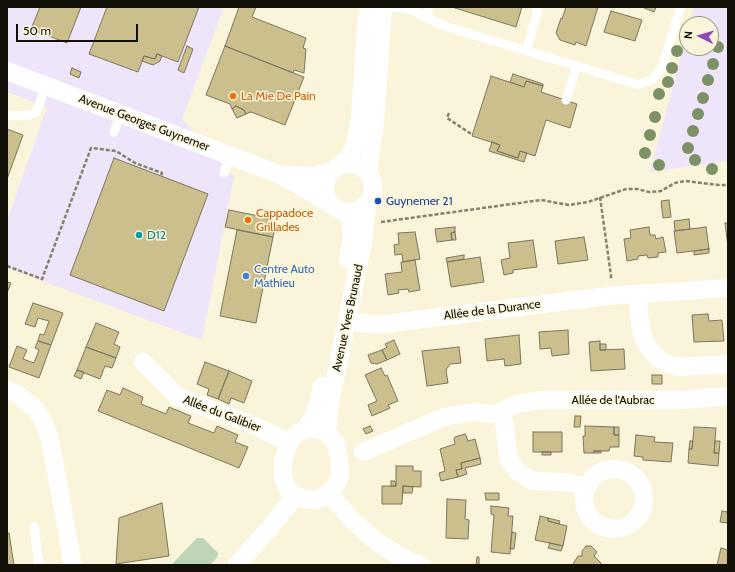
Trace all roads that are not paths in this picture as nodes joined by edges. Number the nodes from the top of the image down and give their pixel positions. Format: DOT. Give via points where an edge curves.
graph roads {
  1 [pos="369,7"];
  2 [pos="383,7"];
  3 [pos="392,7"];
  4 [pos="430,7"];
  5 [pos="539,7"];
  6 [pos="681,7"];
  7 [pos="426,18"];
  8 [pos="526,51"];
  9 [pos="577,66"];
  10 [pos="7,72"];
  11 [pos="46,86"];
  12 [pos="566,100"];
  13 [pos="7,115"];
  14 [pos="121,115"];
  15 [pos="114,132"];
  16 [pos="230,156"];
  17 [pos="335,168"];
  18 [pos="368,172"];
  19 [pos="224,173"];
  20 [pos="281,175"];
  21 [pos="368,203"];
  22 [pos="332,205"];
  23 [pos="349,212"];
  24 [pos="728,288"];
  25 [pos="637,294"];
  26 [pos="348,321"];
  27 [pos="143,362"];
  28 [pos="728,364"];
  29 [pos="7,390"];
  30 [pos="728,396"];
  31 [pos="501,412"];
  32 [pos="306,429"];
  33 [pos="327,433"];
  34 [pos="289,443"];
  35 [pos="363,452"];
  36 [pos="586,487"];
  37 [pos="329,493"];
  38 [pos="294,494"];
  39 [pos="34,527"];
  40 [pos="39,565"];
  41 [pos="73,565"];
  42 [pos="237,565"];
  43 [pos="420,565"];
  1 -- 17 [label="street" via="360,120 350,156"];
  2 -- 18 [label="street" via="376,122"];
  3 -- 7 [label="lane" via="412,10"];
  4 -- 7 [label="lane"];
  5 -- 8 [label="lane"];
  6 -- 9 [label="lane" via="664,63 656,76 648,82 636,84"];
  7 -- 8 [label="lane"];
  8 -- 9 [label="lane"];
  9 -- 12 [label="lane"];
  10 -- 11 [label="street, Avenue Georges Guynemer"];
  11 -- 13 [label="lane" via="35,113 23,116"];
  11 -- 14 [label="street, Avenue Georges Guynemer"];
  14 -- 15 [label="lane"];
  14 -- 16 [label="street, Avenue Georges Guynemer"];
  16 -- 19 [label="lane"];
  16 -- 20 [label="street, Avenue Georges Guynemer"];
  17 -- 18 [label="street" via="354,164"];
  17 -- 20 [label="street, Avenue Georges Guynemer" via="315,176"];
  17 -- 22 [label="street" via="326,181 325,189"];
  18 -- 21 [label="street" via="373,187"];
  20 -- 22 [label="street, Avenue Georges Guynemer"];
  21 -- 23 [label="street" via="362,209"];
  21 -- 26 [label="street, Avenue Yves Brunaud"];
  22 -- 23 [label="street"];
  23 -- 32 [label="street, Avenue Yves Brunaud" via="352,236 346,275 318,404"];
  24 -- 25 [label="street, Allée de la Durance"];
  25 -- 26 [label="street, Allée de la Durance" via="376,325"];
  25 -- 28 [label="street" via="643,336 648,347 658,358 679,367"];
  26 -- 33 [label="street, Avenue Yves Brunaud" via="329,408"];
  27 -- 34 [label="street, Allée du Galibier" via="178,397 258,427"];
  29 -- 41 [label="street" via="27,401 42,417 50,439"];
  30 -- 31 [label="street, Allée de l'Aubrac" via="682,400 541,400 517,404"];
  31 -- 35 [label="street, Allée de l'Aubrac" via="466,412 444,418"];
  31 -- 36 [label="street" via="506,427 508,458 521,475 533,481 566,482"];
  32 -- 33 [label="street" via="317,429"];
  32 -- 34 [label="street" via="298,432"];
  33 -- 37 [label="street" via="336,443 340,468 338,483"];
  34 -- 38 [label="street" via="283,460 283,478 288,490"];
  37 -- 38 [label="street" via="314,500"];
  37 -- 43 [label="street" via="351,519 377,542 408,561"];
  38 -- 42 [label="street" via="289,504"];
  39 -- 40 [label="lane"];
}
